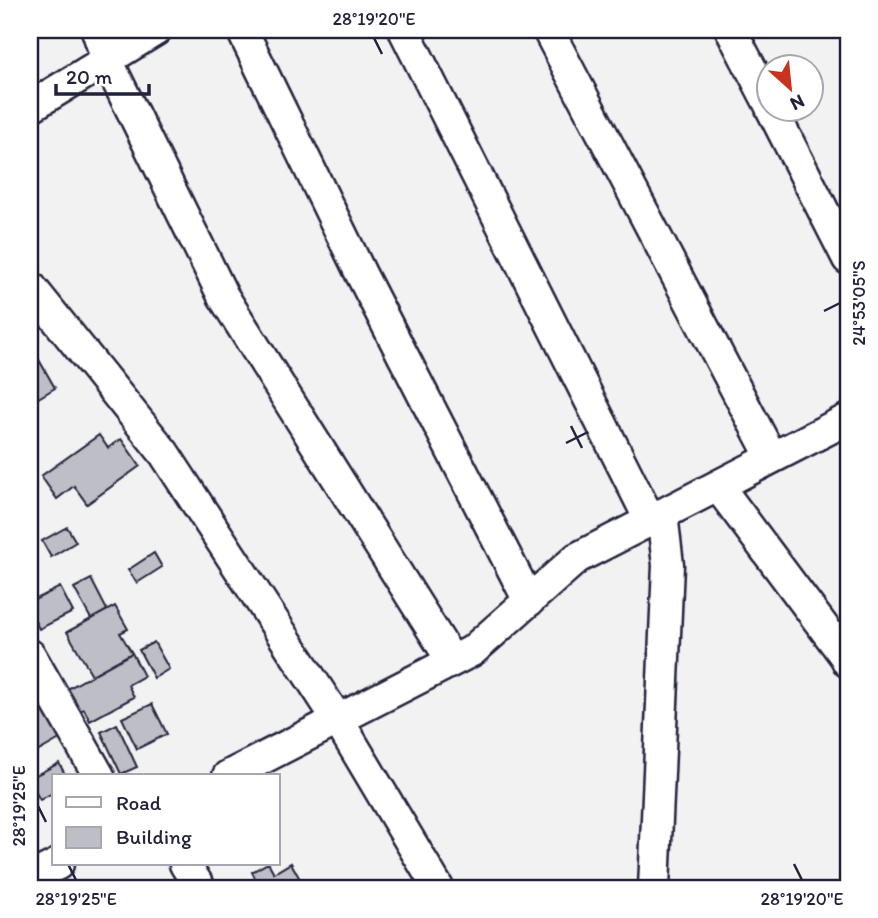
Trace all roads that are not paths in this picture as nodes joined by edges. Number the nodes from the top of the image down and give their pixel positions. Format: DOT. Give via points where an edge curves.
graph roads {
  1 [pos="97,30"];
  2 [pos="156,30"];
  3 [pos="242,30"];
  4 [pos="404,30"];
  5 [pos="548,30"];
  6 [pos="731,30"];
  7 [pos="107,60"];
  8 [pos="756,79"];
  9 [pos="30,107"];
  10 [pos="778,122"];
  11 [pos="848,259"];
  12 [pos="30,286"];
  13 [pos="848,419"];
  14 [pos="772,458"];
  15 [pos="718,486"];
  16 [pos="656,517"];
  17 [pos="529,601"];
  18 [pos="30,655"];
  19 [pos="452,661"];
  20 [pos="848,662"];
  21 [pos="338,720"];
  22 [pos="98,774"];
  23 [pos="232,774"];
  24 [pos="54,866"];
  25 [pos="186,866"];
  26 [pos="30,878"];
  27 [pos="200,888"];
  28 [pos="438,888"];
  29 [pos="654,888"];
  1 -- 7 [label="street"];
  2 -- 7 [label="street"];
  3 -- 17 [label="street"];
  4 -- 16 [label="street"];
  5 -- 14 [label="street"];
  6 -- 8 [label="street"];
  7 -- 9 [label="street"];
  7 -- 19 [label="street" via="223,296"];
  10 -- 11 [label="street"];
  12 -- 21 [label="street" via="164,453"];
  13 -- 14 [label="street"];
  14 -- 15 [label="street"];
  15 -- 16 [label="street"];
  15 -- 20 [label="street"];
  16 -- 17 [label="street" via="577,558"];
  16 -- 29 [label="street" via="668,565"];
  17 -- 19 [label="street" via="471,651"];
  18 -- 22 [label="street"];
  19 -- 21 [label="street"];
  21 -- 23 [label="street"];
  21 -- 28 [label="street"];
  24 -- 26 [label="street"];
  25 -- 27 [label="street"];
}
